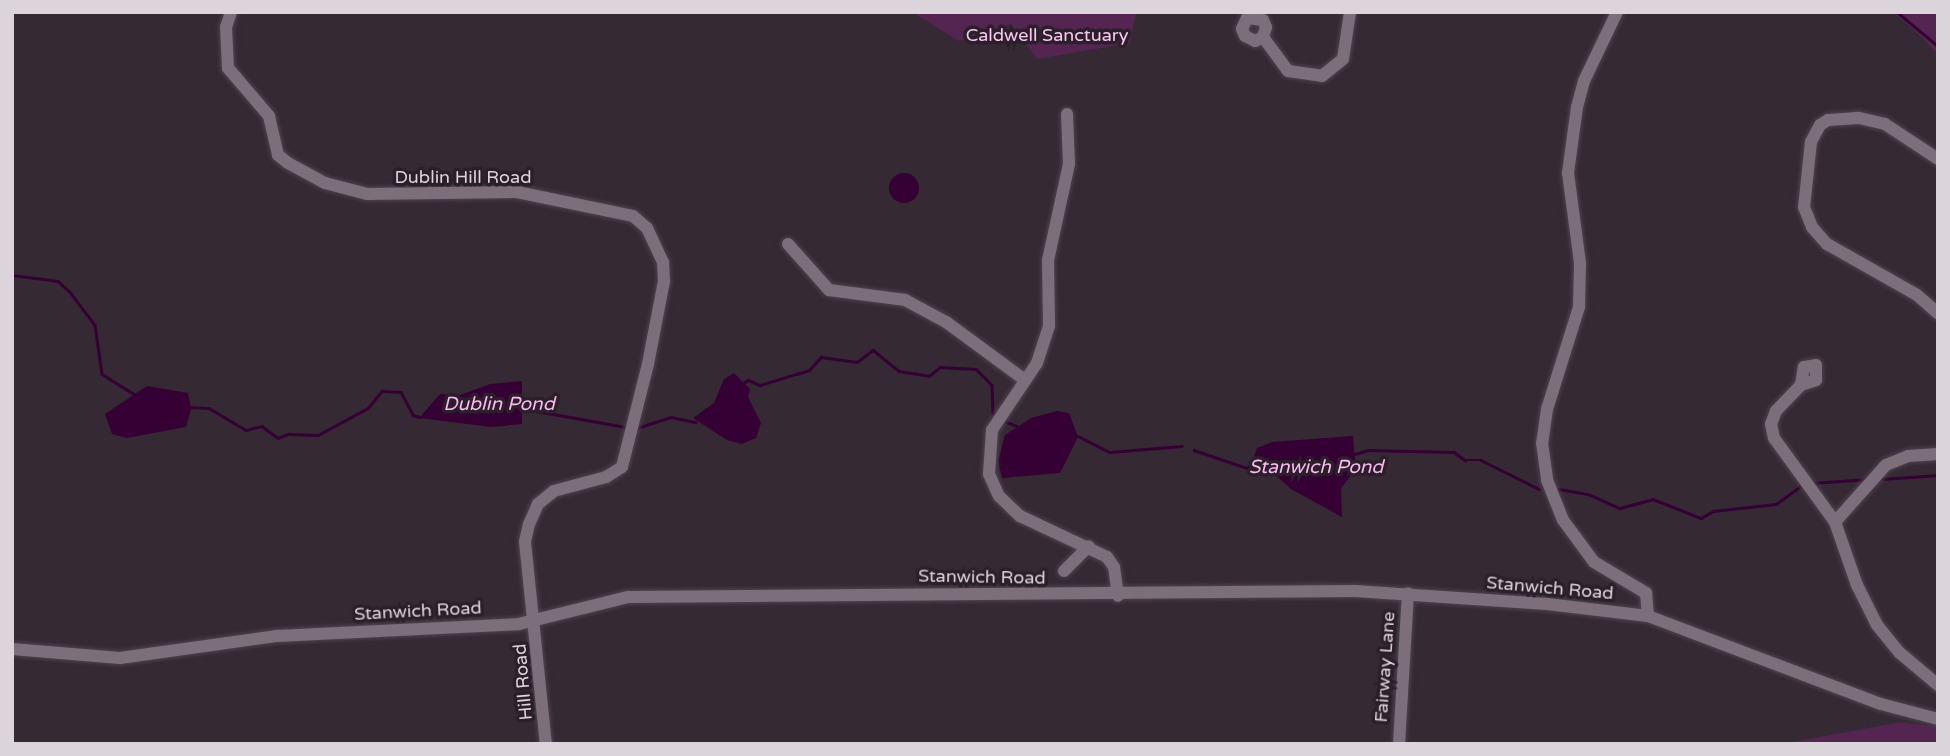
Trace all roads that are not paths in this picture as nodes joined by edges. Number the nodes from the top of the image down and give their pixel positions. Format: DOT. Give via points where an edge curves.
graph roads {
  1 [pos="231,12"];
  2 [pos="1350,12"];
  3 [pos="1617,12"];
  4 [pos="1263,37"];
  5 [pos="1067,114"];
  6 [pos="1938,159"];
  7 [pos="788,244"];
  8 [pos="1938,313"];
  9 [pos="1025,380"];
  10 [pos="1801,385"];
  11 [pos="1938,454"];
  12 [pos="1835,522"];
  13 [pos="1088,547"];
  14 [pos="1064,571"];
  15 [pos="1408,593"];
  16 [pos="1118,596"];
  17 [pos="1648,616"];
  18 [pos="535,618"];
  19 [pos="12,649"];
  20 [pos="1938,685"];
  21 [pos="1938,719"];
  22 [pos="546,744"];
  23 [pos="1399,744"];
  1 -- 18 [label="street, Dublin Hill Road" via="226,27 228,68 269,116 278,155 326,183 367,194 535,194 633,216 647,228 663,262 664,281 622,467 607,477 554,491 538,504 524,542"];
  2 -- 4 [label="street" via="1343,58 1322,76 1288,71"];
  3 -- 17 [label="street" via="1584,81 1577,107 1568,173 1582,283 1580,307 1547,409 1542,443 1547,480 1579,546 1594,562 1646,593"];
  5 -- 9 [label="street" via="1069,164 1048,260 1049,326 1037,363"];
  6 -- 8 [label="street" via="1885,124 1858,118 1828,120 1811,142 1804,207 1812,227 1827,244 1917,295"];
  7 -- 9 [label="street" via="830,290 905,300 946,322"];
  9 -- 13 [label="street" via="992,430 988,460 992,485 1006,506 1020,516"];
  10 -- 12 [label="street" via="1782,403 1771,424 1778,446"];
  11 -- 12 [label="street" via="1908,456 1886,466"];
  12 -- 20 [label="street" via="1877,625 1900,653"];
  13 -- 14 [label="street"];
  13 -- 16 [label="street" via="1114,567"];
  15 -- 16 [label="street, Stanwich Road"];
  15 -- 17 [label="street, Stanwich Road"];
  15 -- 23 [label="street, Fairway Lane"];
  16 -- 18 [label="street, Stanwich Road" via="628,597"];
  17 -- 21 [label="street, Stanwich Road" via="1881,704"];
  18 -- 19 [label="street, Stanwich Road" via="520,624 277,636 120,658"];
  18 -- 22 [label="street, Hill Road"];
}
